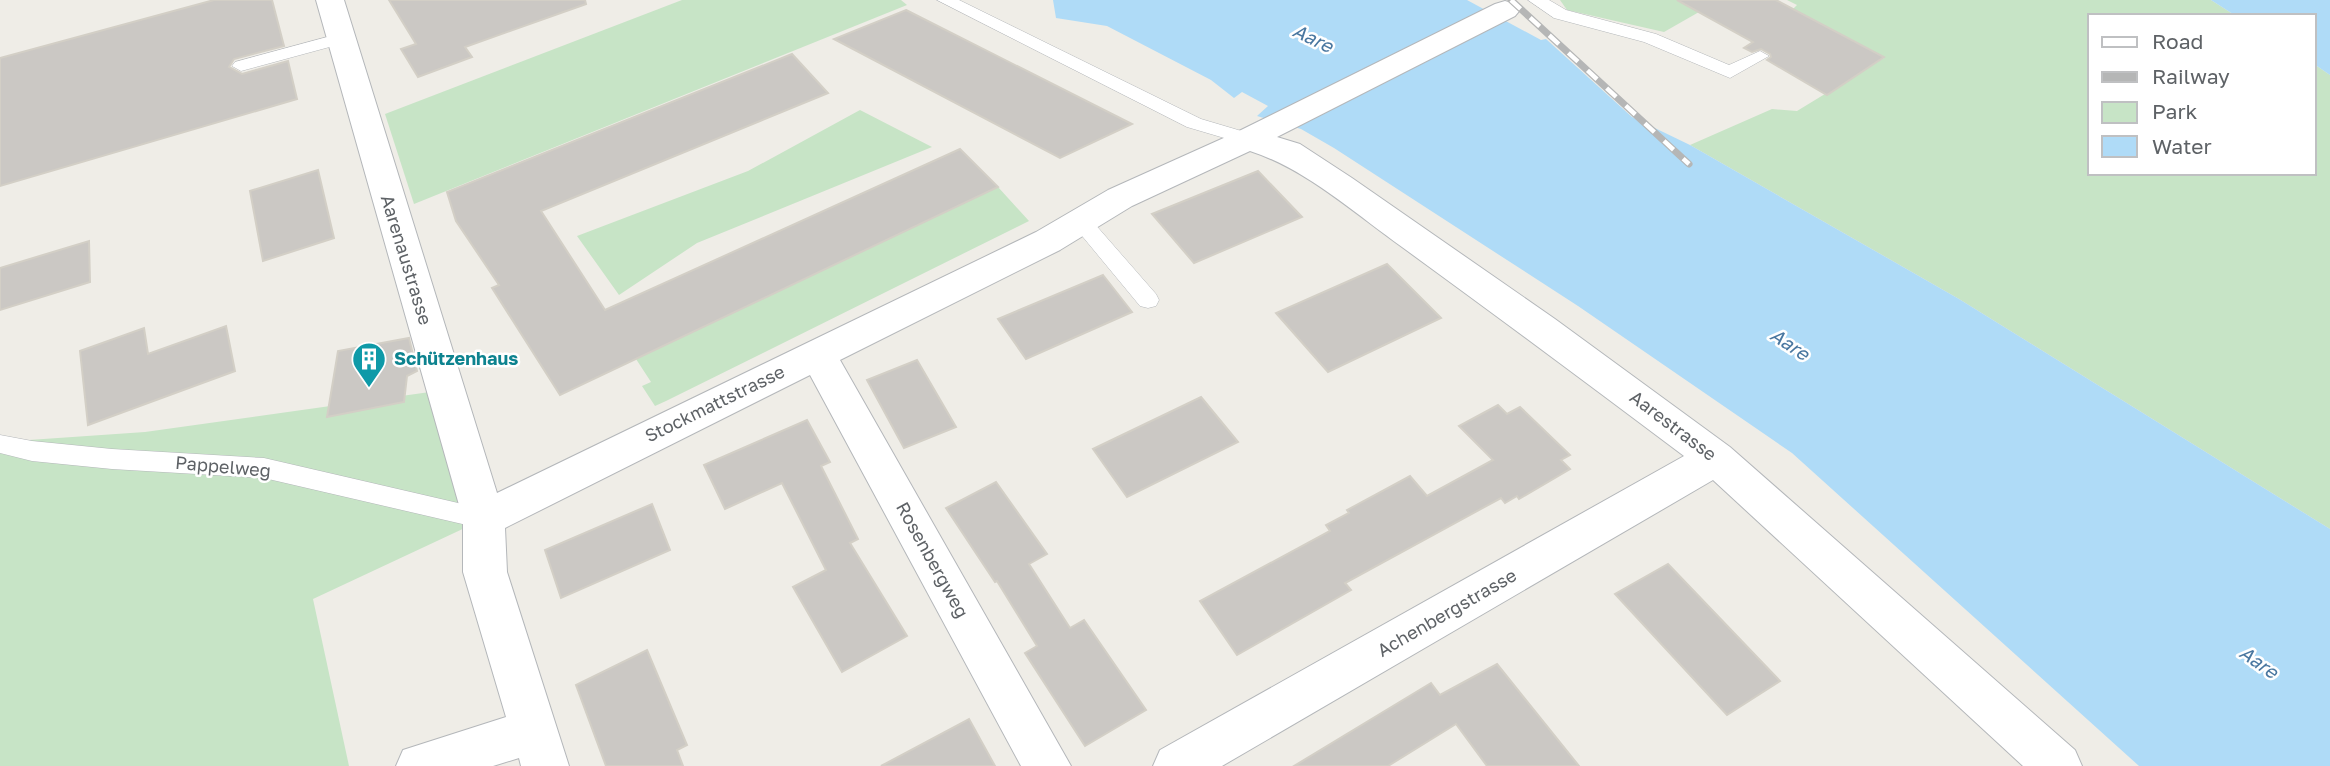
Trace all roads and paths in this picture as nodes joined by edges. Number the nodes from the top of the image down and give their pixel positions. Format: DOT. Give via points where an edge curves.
graph roads {
  1 [pos="330,0"];
  2 [pos="946,0"];
  3 [pos="1537,0"];
  4 [pos="1515,5"];
  5 [pos="342,38"];
  6 [pos="1760,57"];
  7 [pos="241,66"];
  8 [pos="1260,133"];
  9 [pos="1080,220"];
  10 [pos="1149,300"];
  11 [pos="818,354"];
  12 [pos="0,444"];
  13 [pos="1716,458"];
  14 [pos="484,519"];
  15 [pos="539,748"];
  16 [pos="420,766"];
  17 [pos="1047,766"];
  18 [pos="1177,766"];
  19 [pos="2058,766"];
  1 -- 5 [label="street, Aarenaustrasse"];
  2 -- 8 [label="lane" via="1194,122"];
  3 -- 6 [label="lane" via="1560,14 1650,38 1730,72"];
  4 -- 8 [label="street, Stockmattstrasse"];
  5 -- 7 [label="lane"];
  5 -- 14 [label="street, Aarenaustrasse"];
  8 -- 9 [label="street, Stockmattstrasse"];
  8 -- 13 [label="street, Aarestrasse"];
  9 -- 10 [label="lane"];
  9 -- 11 [label="street, Stockmattstrasse" via="1048,241"];
  11 -- 14 [label="street, Stockmattstrasse"];
  11 -- 17 [label="street, Rosenbergweg"];
  12 -- 14 [label="lane, Pappelweg" via="112,459 264,468"];
  13 -- 18 [label="street, Achenbergstrasse"];
  13 -- 19 [label="street, Aarestrasse"];
  14 -- 15 [label="street" via="485,572"];
  15 -- 16 [label="street"];
}
